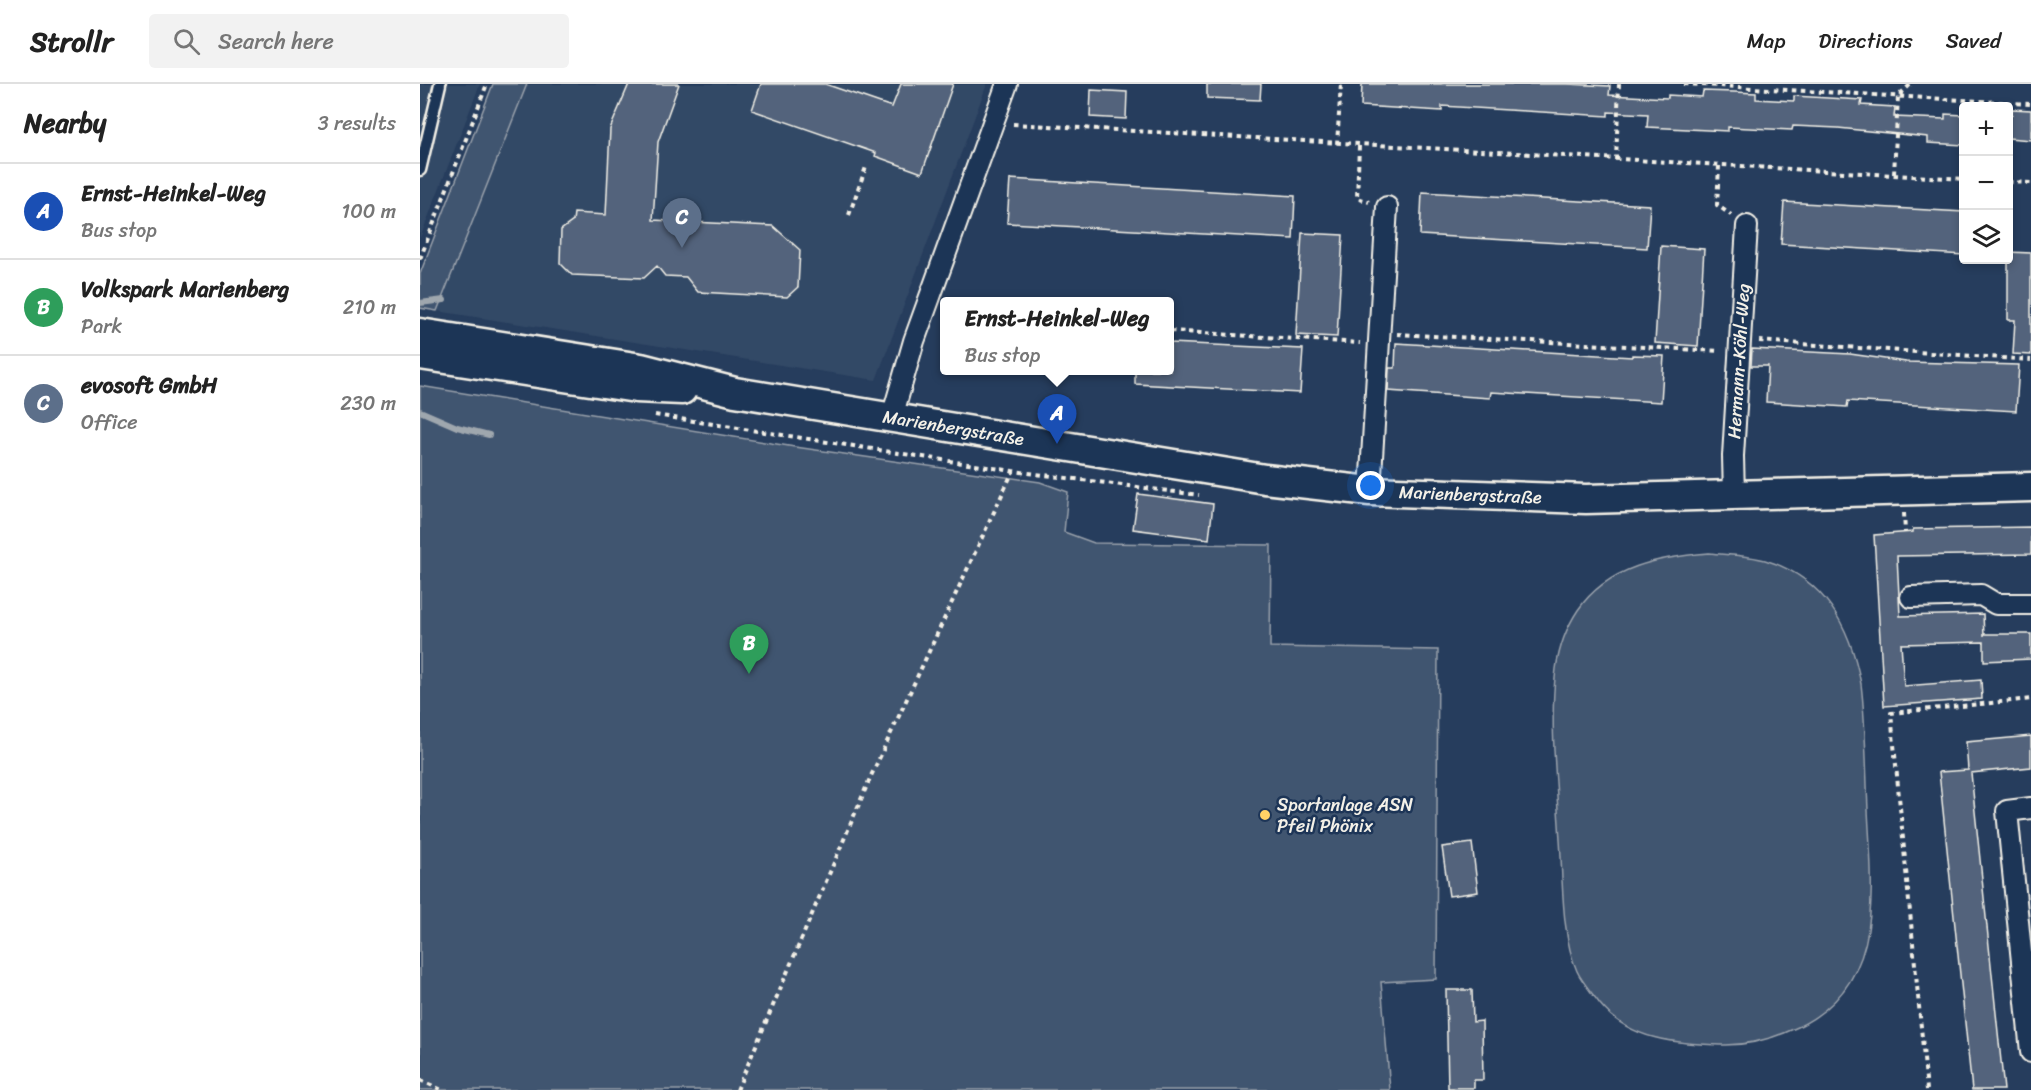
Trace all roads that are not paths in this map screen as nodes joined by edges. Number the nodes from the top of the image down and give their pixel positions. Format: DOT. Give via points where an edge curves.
graph roads {
  1 [pos="440,84"];
  2 [pos="1006,84"];
  3 [pos="420,170"];
  4 [pos="1387,207"];
  5 [pos="1747,225"];
  6 [pos="420,333"];
  7 [pos="420,355"];
  8 [pos="735,392"];
  9 [pos="892,417"];
  10 [pos="2031,487"];
  11 [pos="1370,491"];
  12 [pos="1734,496"];
  13 [pos="1911,597"];
  14 [pos="2031,604"];
  15 [pos="2031,808"];
  16 [pos="2031,1052"];
  1 -- 3 [label="lane"];
  2 -- 9 [label="street" via="914,341"];
  4 -- 11 [label="street"];
  5 -- 12 [label="street, Hermann-Köhl-Weg"];
  6 -- 8 [label="main road, Marienbergstraße" via="641,368"];
  7 -- 8 [label="main road, Marienbergstraße" via="636,388"];
  8 -- 9 [label="main road, Marienbergstraße"];
  9 -- 11 [label="main road, Marienbergstraße" via="1265,479"];
  10 -- 12 [label="main road, Marienbergstraße"];
  11 -- 12 [label="main road, Marienbergstraße" via="1563,499"];
  13 -- 14 [label="street" via="1981,595 1996,604"];
  15 -- 16 [label="street" via="2007,811"];
}
